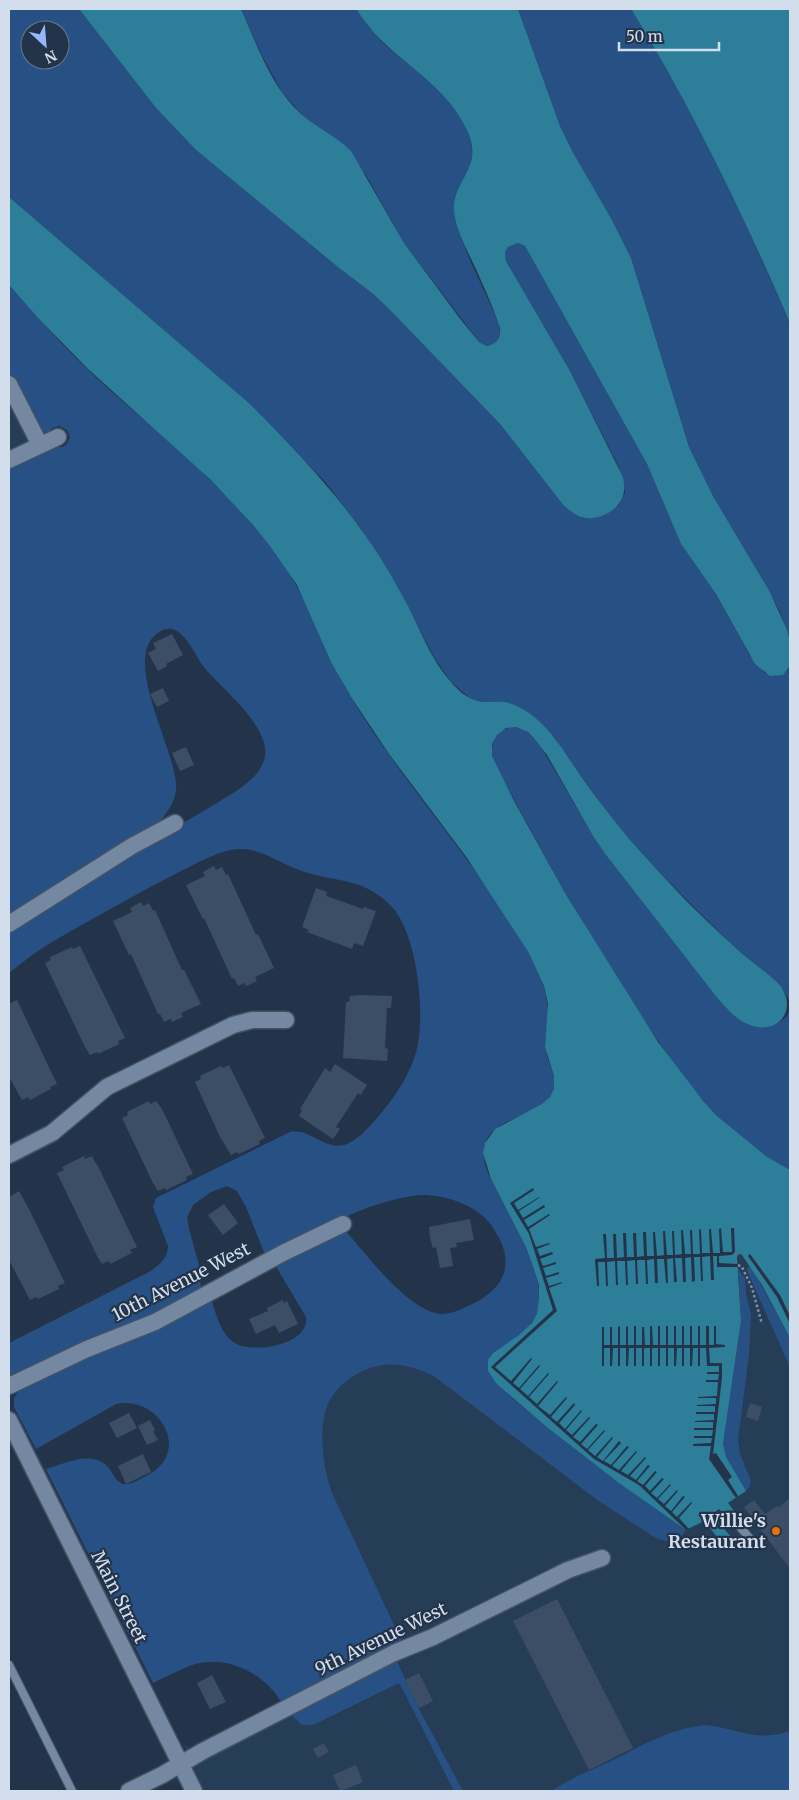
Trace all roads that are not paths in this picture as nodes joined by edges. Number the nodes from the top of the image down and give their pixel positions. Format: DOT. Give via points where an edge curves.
graph roads {
  1 [pos="9,384"];
  2 [pos="58,437"];
  3 [pos="40,445"];
  4 [pos="9,460"];
  5 [pos="175,823"];
  6 [pos="9,924"];
  7 [pos="286,1020"];
  8 [pos="9,1155"];
  9 [pos="344,1224"];
  10 [pos="9,1386"];
  11 [pos="9,1420"];
  12 [pos="730,1514"];
  13 [pos="751,1540"];
  14 [pos="602,1558"];
  15 [pos="9,1665"];
  16 [pos="181,1764"];
  17 [pos="72,1791"];
  18 [pos="129,1791"];
  19 [pos="194,1791"];
  1 -- 3 [label="street"];
  2 -- 3 [label="street"];
  3 -- 4 [label="street"];
  5 -- 6 [label="street" via="132,846"];
  7 -- 8 [label="street" via="252,1020 233,1025 107,1088 52,1133"];
  9 -- 10 [label="street, 10th Avenue West" via="155,1322 87,1349"];
  11 -- 16 [label="street, Main Street"];
  12 -- 13 [label="lane"];
  14 -- 16 [label="street, 9th Avenue West" via="568,1570 394,1653"];
  15 -- 17 [label="lane"];
  16 -- 18 [label="street, 9th Avenue West"];
  16 -- 19 [label="street, Main Street"];
}
